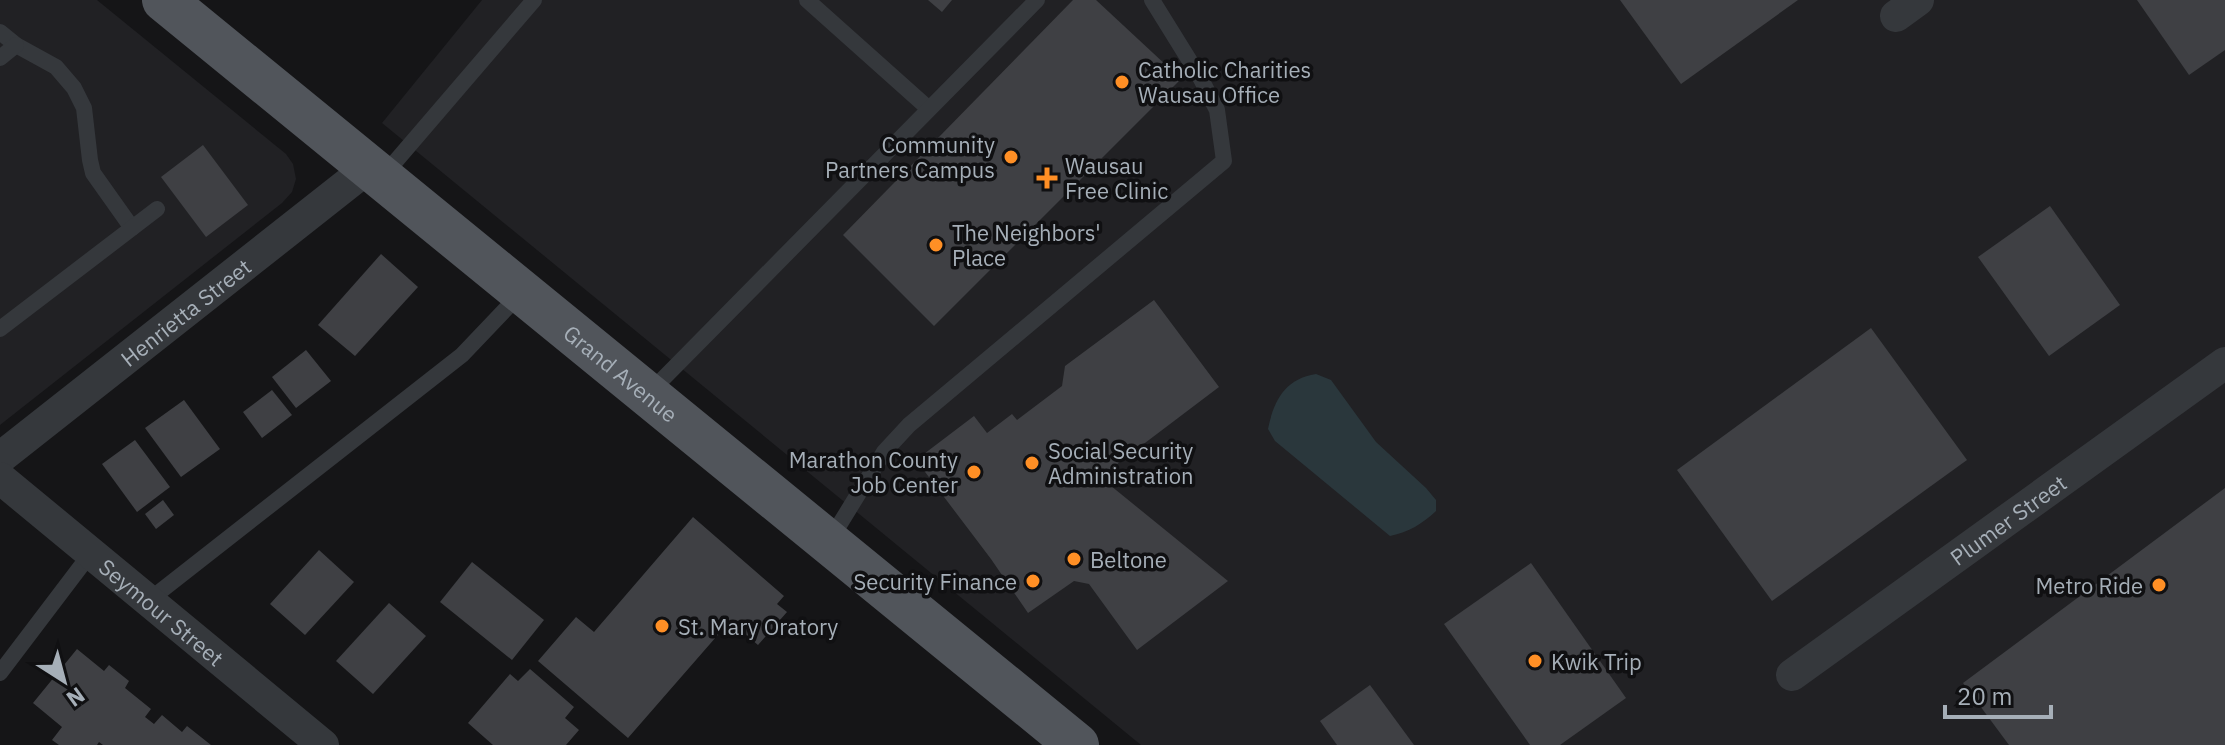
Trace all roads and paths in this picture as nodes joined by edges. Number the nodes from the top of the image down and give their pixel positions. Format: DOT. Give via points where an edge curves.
graph roads {
  1 [pos="164,0"];
  2 [pos="534,0"];
  3 [pos="807,0"];
  4 [pos="1037,0"];
  5 [pos="1152,0"];
  6 [pos="0,32"];
  7 [pos="16,45"];
  8 [pos="0,58"];
  9 [pos="929,109"];
  10 [pos="376,172"];
  11 [pos="157,209"];
  12 [pos="132,228"];
  13 [pos="521,293"];
  14 [pos="0,329"];
  15 [pos="2225,363"];
  16 [pos="647,395"];
  17 [pos="0,458"];
  18 [pos="0,478"];
  19 [pos="828,543"];
  20 [pos="91,553"];
  21 [pos="148,601"];
  22 [pos="0,673"];
  23 [pos="1792,675"];
  24 [pos="323,745"];
  25 [pos="1077,745"];
  1 -- 10 [label="main road, Grand Avenue"];
  2 -- 10 [label="lane"];
  3 -- 9 [label="lane"];
  4 -- 9 [label="lane"];
  5 -- 19 [label="lane" via="1217,110 1224,161 909,425 884,452"];
  6 -- 7 [label="lane"];
  7 -- 8 [label="lane"];
  7 -- 12 [label="lane" via="56,67 74,88 84,108 93,173"];
  9 -- 16 [label="lane"];
  10 -- 13 [label="main road, Grand Avenue"];
  10 -- 17 [label="street, Henrietta Street"];
  11 -- 12 [label="lane"];
  12 -- 14 [label="lane"];
  13 -- 16 [label="main road, Grand Avenue"];
  13 -- 21 [label="lane" via="462,355"];
  15 -- 23 [label="street, Plumer Street"];
  16 -- 19 [label="main road, Grand Avenue"];
  18 -- 20 [label="street, Seymour Street"];
  19 -- 25 [label="main road, Grand Avenue"];
  20 -- 21 [label="street, Seymour Street"];
  20 -- 22 [label="lane"];
  21 -- 24 [label="street, Seymour Street"];
}
